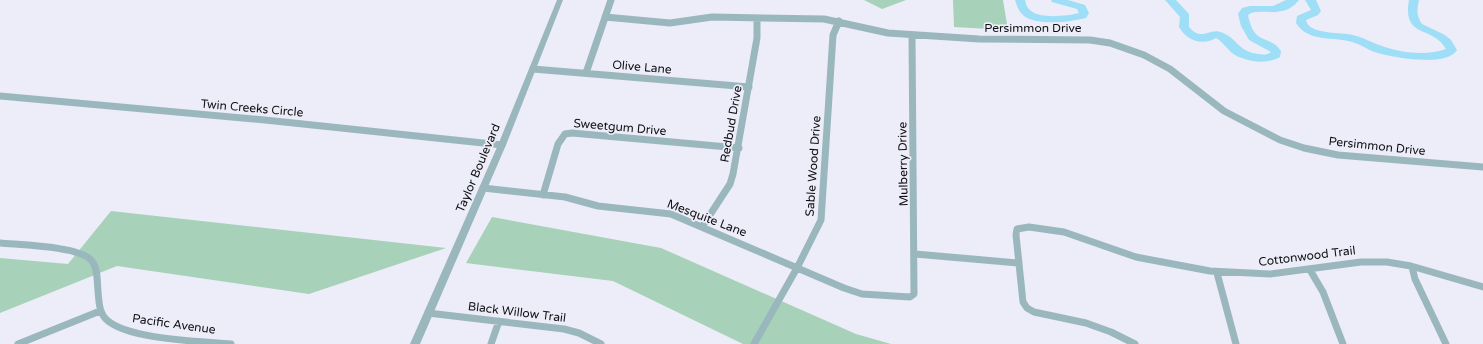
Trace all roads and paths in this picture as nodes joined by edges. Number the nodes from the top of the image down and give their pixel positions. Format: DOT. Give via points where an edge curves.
graph roads {
  1 [pos="560,0"];
  2 [pos="611,0"];
  3 [pos="605,18"];
  4 [pos="757,18"];
  5 [pos="839,21"];
  6 [pos="912,34"];
  7 [pos="533,69"];
  8 [pos="586,73"];
  9 [pos="749,87"];
  10 [pos="0,96"];
  11 [pos="502,145"];
  12 [pos="739,148"];
  13 [pos="1483,167"];
  14 [pos="483,188"];
  15 [pos="543,195"];
  16 [pos="702,227"];
  17 [pos="0,243"];
  18 [pos="915,254"];
  19 [pos="1019,263"];
  20 [pos="1412,267"];
  21 [pos="797,268"];
  22 [pos="1310,270"];
  23 [pos="1217,273"];
  24 [pos="1483,287"];
  25 [pos="914,294"];
  26 [pos="100,312"];
  27 [pos="428,313"];
  28 [pos="499,321"];
  29 [pos="18,344"];
  30 [pos="231,344"];
  31 [pos="416,344"];
  32 [pos="491,344"];
  33 [pos="601,344"];
  34 [pos="754,344"];
  35 [pos="1135,344"];
  36 [pos="1236,344"];
  37 [pos="1343,344"];
  38 [pos="1446,344"];
  1 -- 7 [label="street, Taylor Boulevard"];
  2 -- 3 [label="street"];
  3 -- 4 [label="street, Persimmon Drive" via="670,23 712,17"];
  3 -- 8 [label="street"];
  4 -- 5 [label="street, Persimmon Drive"];
  4 -- 9 [label="street, Redbud Drive" via="757,38"];
  5 -- 6 [label="street, Persimmon Drive" via="877,32"];
  5 -- 21 [label="street, Sable Wood Drive" via="833,36 821,220"];
  6 -- 13 [label="street, Persimmon Drive" via="979,39 1071,38 1110,44 1144,55 1170,69 1224,111 1280,140 1304,148 1338,155"];
  6 -- 18 [label="street, Mulberry Drive"];
  7 -- 8 [label="street, Olive Lane"];
  7 -- 11 [label="street, Taylor Boulevard"];
  8 -- 9 [label="street, Olive Lane"];
  9 -- 12 [label="street, Redbud Drive"];
  10 -- 11 [label="street, Twin Creeks Circle"];
  11 -- 14 [label="street, Taylor Boulevard"];
  12 -- 15 [label="street, Sweetgum Drive" via="565,134 558,144"];
  12 -- 16 [label="street, Redbud Drive" via="730,184"];
  14 -- 15 [label="street, Mesquite Lane"];
  14 -- 27 [label="street, Taylor Boulevard"];
  15 -- 16 [label="street, Mesquite Lane" via="565,197 612,208 671,214"];
  16 -- 21 [label="street, Mesquite Lane"];
  17 -- 26 [label="street" via="79,253 90,258 94,265"];
  18 -- 19 [label="street"];
  18 -- 25 [label="street, Mulberry Drive"];
  19 -- 23 [label="street, Cottonwood Trail" via="1016,235 1023,227 1060,230 1129,254"];
  19 -- 35 [label="street" via="1023,302 1027,308 1034,312 1087,323"];
  20 -- 22 [label="street, Cottonwood Trail" via="1387,262 1360,262"];
  20 -- 24 [label="street, Cottonwood Trail"];
  20 -- 38 [label="street" via="1415,279"];
  21 -- 25 [label="street, Mesquite Lane" via="862,294 905,298"];
  21 -- 34 [label="street, Sable Wood Drive"];
  22 -- 23 [label="street, Cottonwood Trail" via="1254,275"];
  22 -- 37 [label="street" via="1323,292"];
  23 -- 36 [label="street"];
  26 -- 29 [label="street"];
  26 -- 30 [label="street, Pacific Avenue" via="110,323 133,333"];
  27 -- 28 [label="street, Black Willow Trail"];
  27 -- 31 [label="street, Taylor Boulevard"];
  28 -- 32 [label="street"];
  28 -- 33 [label="street, Black Willow Trail" via="564,329"];
}
